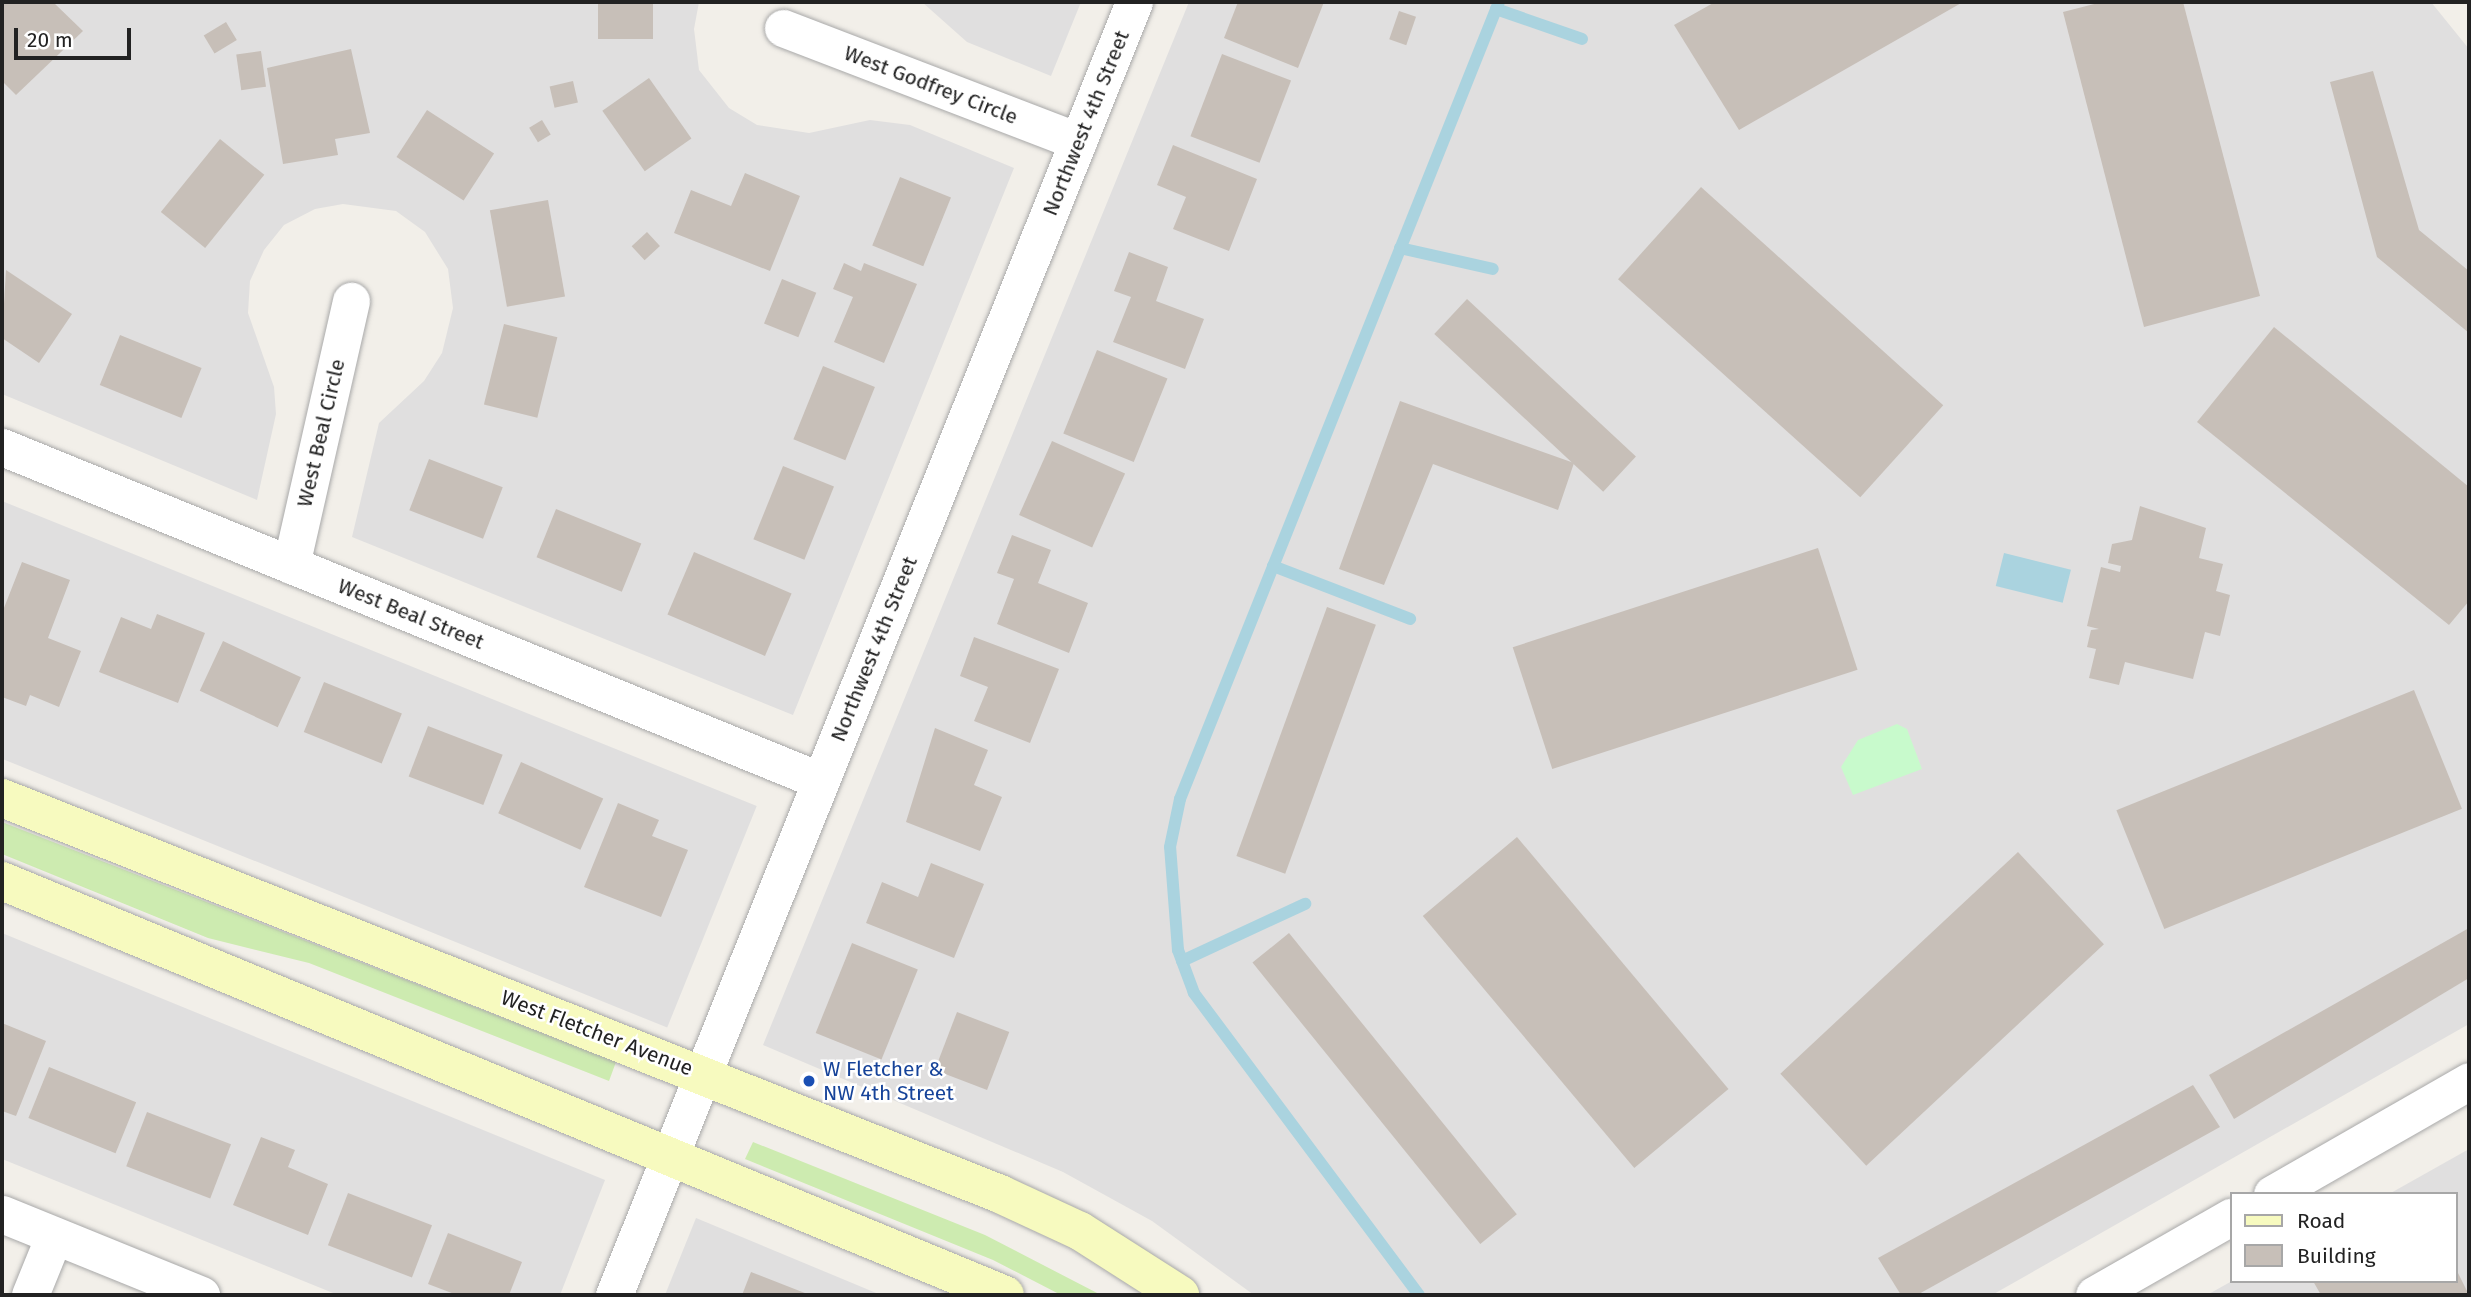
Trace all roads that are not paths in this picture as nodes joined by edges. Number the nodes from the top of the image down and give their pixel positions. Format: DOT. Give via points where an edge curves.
graph roads {
  1 [pos="1134,2"];
  2 [pos="783,27"];
  3 [pos="1079,141"];
  4 [pos="351,301"];
  5 [pos="2,447"];
  6 [pos="291,565"];
  7 [pos="821,781"];
  8 [pos="2,798"];
  9 [pos="2,881"];
  10 [pos="703,1075"];
  11 [pos="2469,1081"];
  12 [pos="670,1159"];
  13 [pos="2275,1192"];
  14 [pos="2,1214"];
  15 [pos="2230,1218"];
  16 [pos="54,1236"];
  17 [pos="30,1295"];
  18 [pos="201,1295"];
  19 [pos="614,1295"];
  20 [pos="1005,1295"];
  21 [pos="1180,1295"];
  22 [pos="2094,1295"];
  1 -- 3 [label="street, Northwest 4th Street"];
  2 -- 3 [label="street, West Godfrey Circle"];
  3 -- 7 [label="street, Northwest 4th Street"];
  4 -- 6 [label="street, West Beal Circle"];
  5 -- 6 [label="street, West Beal Street"];
  6 -- 7 [label="street, West Beal Street"];
  7 -- 10 [label="street, Northwest 4th Street"];
  8 -- 10 [label="main road, West Fletcher Avenue"];
  9 -- 12 [label="main road"];
  10 -- 12 [label="street, Northwest 4th Street"];
  10 -- 21 [label="main road, West Fletcher Avenue" via="1012,1199 1080,1231"];
  11 -- 13 [label="street"];
  12 -- 19 [label="street, Northwest 4th Street"];
  12 -- 20 [label="main road"];
  14 -- 16 [label="street"];
  15 -- 22 [label="street"];
  16 -- 17 [label="street"];
  16 -- 18 [label="street"];
}
